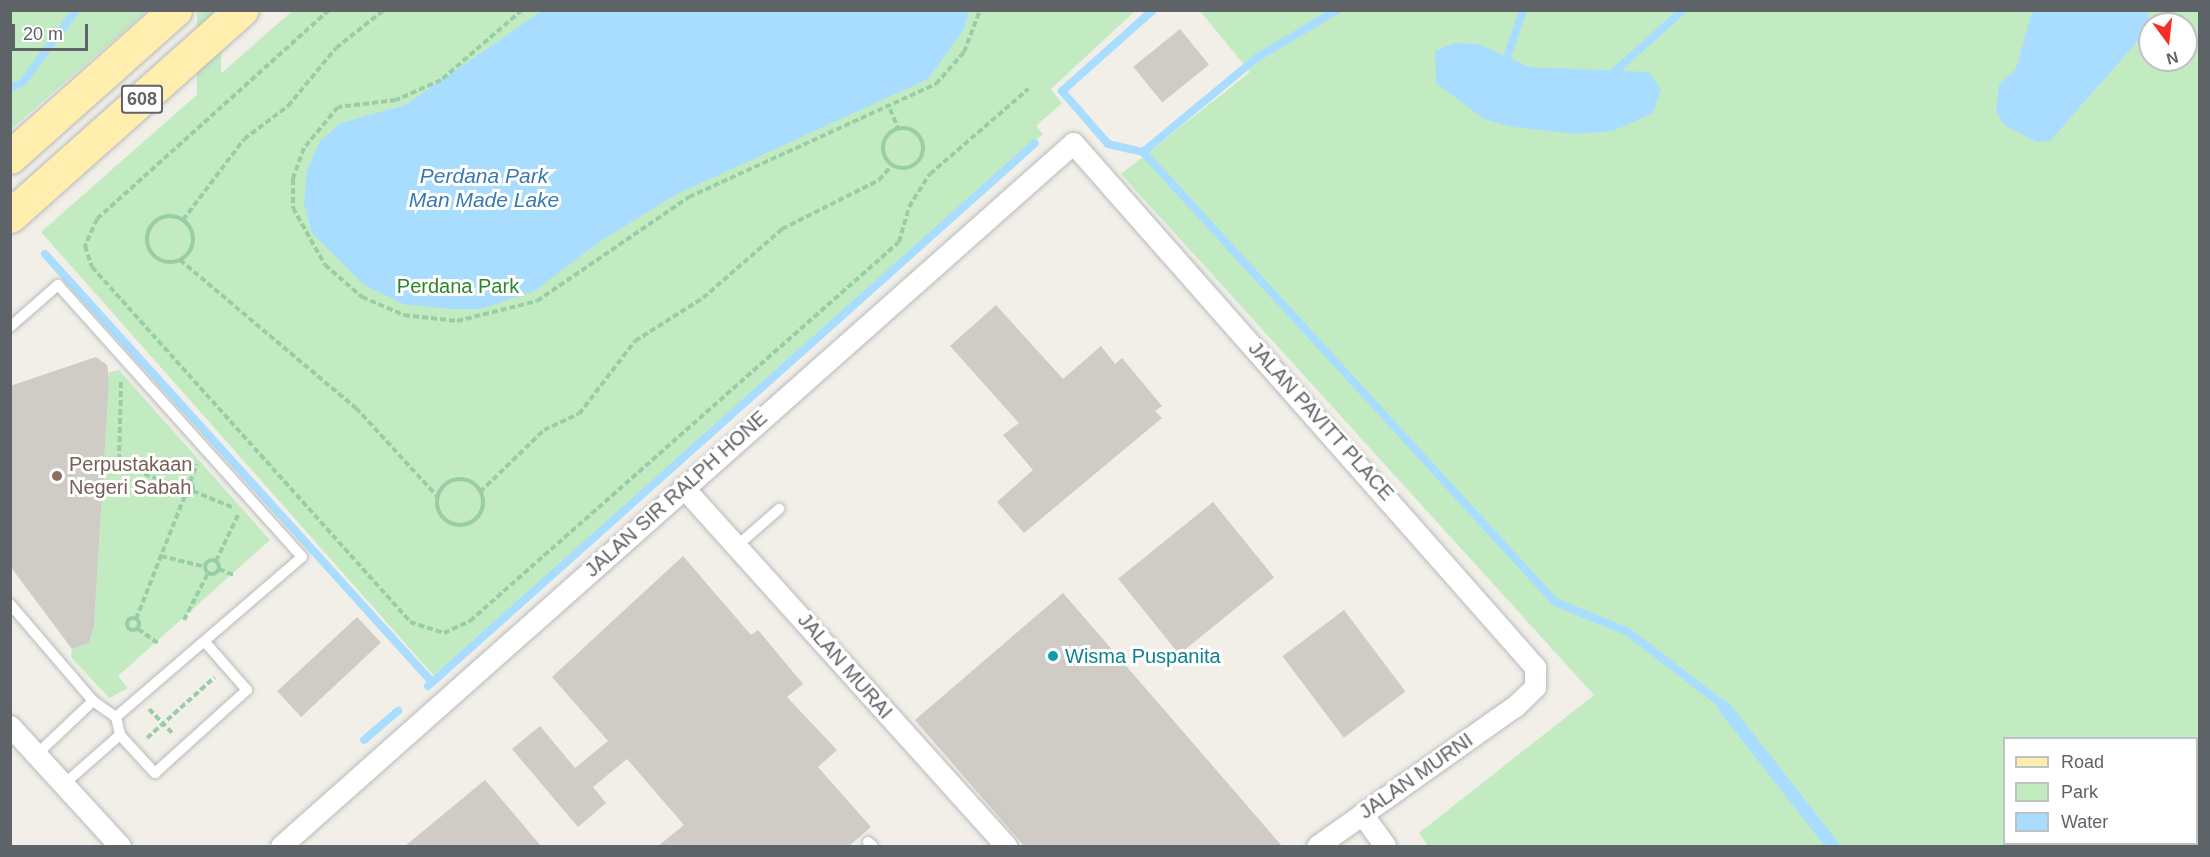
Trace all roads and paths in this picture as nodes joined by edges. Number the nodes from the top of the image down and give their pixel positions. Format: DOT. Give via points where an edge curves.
graph roads {
  1 [pos="176,10"];
  2 [pos="241,10"];
  3 [pos="329,10"];
  4 [pos="384,10"];
  5 [pos="522,10"];
  6 [pos="980,10"];
  7 [pos="1028,89"];
  8 [pos="890,109"];
  9 [pos="898,128"];
  10 [pos="1073,143"];
  11 [pos="10,157"];
  12 [pos="892,165"];
  13 [pos="10,216"];
  14 [pos="183,220"];
  15 [pos="180,260"];
  16 [pos="10,327"];
  17 [pos="121,369"];
  18 [pos="200,458"];
  19 [pos="190,482"];
  20 [pos="179,487"];
  21 [pos="683,487"];
  22 [pos="193,491"];
  23 [pos="480,492"];
  24 [pos="185,495"];
  25 [pos="437,496"];
  26 [pos="779,509"];
  27 [pos="738,545"];
  28 [pos="161,556"];
  29 [pos="216,561"];
  30 [pos="206,567"];
  31 [pos="219,569"];
  32 [pos="208,573"];
  33 [pos="234,575"];
  34 [pos="10,604"];
  35 [pos="136,619"];
  36 [pos="184,620"];
  37 [pos="138,629"];
  38 [pos="205,642"];
  39 [pos="158,643"];
  40 [pos="220,673"];
  41 [pos="93,701"];
  42 [pos="1515,706"];
  43 [pos="149,709"];
  44 [pos="116,717"];
  45 [pos="163,724"];
  46 [pos="10,726"];
  47 [pos="120,735"];
  48 [pos="178,739"];
  49 [pos="143,742"];
  50 [pos="36,755"];
  51 [pos="63,785"];
  52 [pos="1362,814"];
  53 [pos="120,846"];
  54 [pos="280,846"];
  55 [pos="1006,846"];
  56 [pos="1317,846"];
  57 [pos="1385,846"];
  1 -- 11 [label="main road, 608"];
  2 -- 13 [label="main road, 608"];
  3 -- 7 [label="path" via="98,219 85,246 92,267 410,622 444,633 470,621 899,242 909,207 930,174"];
  4 -- 14 [label="path" via="336,48 288,106 244,139"];
  5 -- 8 [label="path" via="441,80 396,100 338,106 303,148 293,179 292,208 325,265 362,297 404,315 458,321 537,301 689,197"];
  6 -- 8 [label="path" via="964,52 936,84"];
  8 -- 9 [label="path"];
  9 -- 12 [label="path" via="883,143"];
  9 -- 12 [label="path" via="917,134 922,153 908,167"];
  10 -- 21 [label="street, JALAN SIR RALPH HONE"];
  10 -- 42 [label="street, JALAN PAVITT PLACE" via="1523,650 1535,667 1535,687"];
  12 -- 23 [label="path" via="879,180 782,229 703,298 635,341 579,414 544,430"];
  14 -- 15 [label="path" via="193,233 193,245"];
  14 -- 15 [label="path" via="164,216 148,233 154,256 164,262"];
  15 -- 25 [label="path" via="356,408"];
  16 -- 38 [label="lane" via="58,285 302,557"];
  17 -- 20 [label="path" via="119,464"];
  18 -- 19 [label="path"];
  19 -- 20 [label="path"];
  19 -- 22 [label="path"];
  20 -- 24 [label="path"];
  21 -- 27 [label="street, JALAN MURAI"];
  21 -- 54 [label="street, JALAN SIR RALPH HONE"];
  22 -- 24 [label="path"];
  22 -- 29 [label="path" via="241,509"];
  23 -- 25 [label="path" via="466,480 454,480"];
  23 -- 25 [label="path" via="482,508 466,525 443,519"];
  24 -- 28 [label="path"];
  26 -- 27 [label="lane"];
  27 -- 55 [label="street, JALAN MURAI"];
  28 -- 30 [label="path"];
  28 -- 35 [label="path"];
  29 -- 30 [label="path"];
  29 -- 31 [label="path"];
  30 -- 32 [label="path"];
  31 -- 32 [label="path"];
  31 -- 33 [label="path"];
  32 -- 36 [label="path"];
  34 -- 41 [label="lane"];
  35 -- 37 [label="path"];
  35 -- 37 [label="path" via="126,626"];
  37 -- 39 [label="path"];
  38 -- 44 [label="lane"];
  38 -- 47 [label="lane" via="247,690 155,773"];
  40 -- 45 [label="path"];
  41 -- 44 [label="lane"];
  41 -- 50 [label="lane"];
  42 -- 52 [label="street, JALAN MURNI"];
  43 -- 45 [label="path"];
  44 -- 47 [label="lane"];
  45 -- 48 [label="path"];
  45 -- 49 [label="path"];
  46 -- 50 [label="street"];
  47 -- 51 [label="lane"];
  50 -- 51 [label="street"];
  51 -- 53 [label="street"];
  52 -- 56 [label="street, JALAN MURNI"];
  52 -- 57 [label="street"];
}
